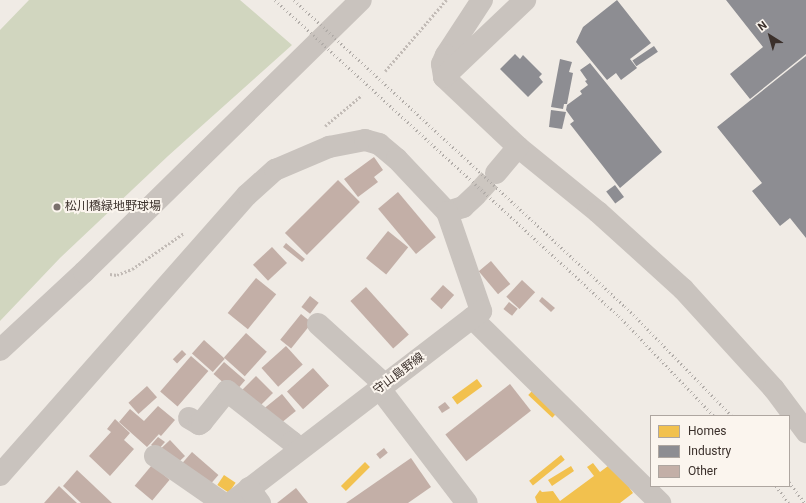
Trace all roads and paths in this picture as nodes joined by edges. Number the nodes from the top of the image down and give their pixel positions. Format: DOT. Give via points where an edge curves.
graph roads {
  1 [pos="361,0"];
  2 [pos="446,0"];
  3 [pos="482,0"];
  4 [pos="525,0"];
  5 [pos="385,71"];
  6 [pos="444,77"];
  7 [pos="518,146"];
  8 [pos="496,172"];
  9 [pos="475,196"];
  10 [pos="447,212"];
  11 [pos="186,232"];
  12 [pos="84,272"];
  13 [pos="472,318"];
  14 [pos="318,324"];
  15 [pos="0,350"];
  16 [pos="383,387"];
  17 [pos="189,418"];
  18 [pos="806,432"];
  19 [pos="298,450"];
  20 [pos="155,456"];
  21 [pos="0,474"];
  22 [pos="255,495"];
  23 [pos="223,503"];
  24 [pos="231,503"];
  25 [pos="467,503"];
  26 [pos="660,503"];
  1 -- 12 [label="street" via="269,87"];
  2 -- 5 [label="path"];
  3 -- 6 [label="street" via="442,64"];
  4 -- 6 [label="street"];
  6 -- 7 [label="street"];
  7 -- 8 [label="street"];
  7 -- 18 [label="street" via="598,212 683,289 774,389"];
  9 -- 10 [label="street" via="463,207"];
  10 -- 13 [label="street" via="481,311"];
  10 -- 21 [label="street" via="397,159 379,144 365,140 329,147 274,170 247,196"];
  11 -- 12 [label="path" via="132,269 117,275"];
  12 -- 15 [label="street"];
  13 -- 16 [label="street, 守山島野線"];
  13 -- 26 [label="street"];
  14 -- 16 [label="street"];
  16 -- 19 [label="street, 守山島野線"];
  16 -- 25 [label="street"];
  17 -- 19 [label="street" via="199,424 202,422 227,391 292,442"];
  19 -- 22 [label="street, 守山島野線"];
  20 -- 23 [label="street"];
  22 -- 24 [label="street, 守山島野線"];
}
